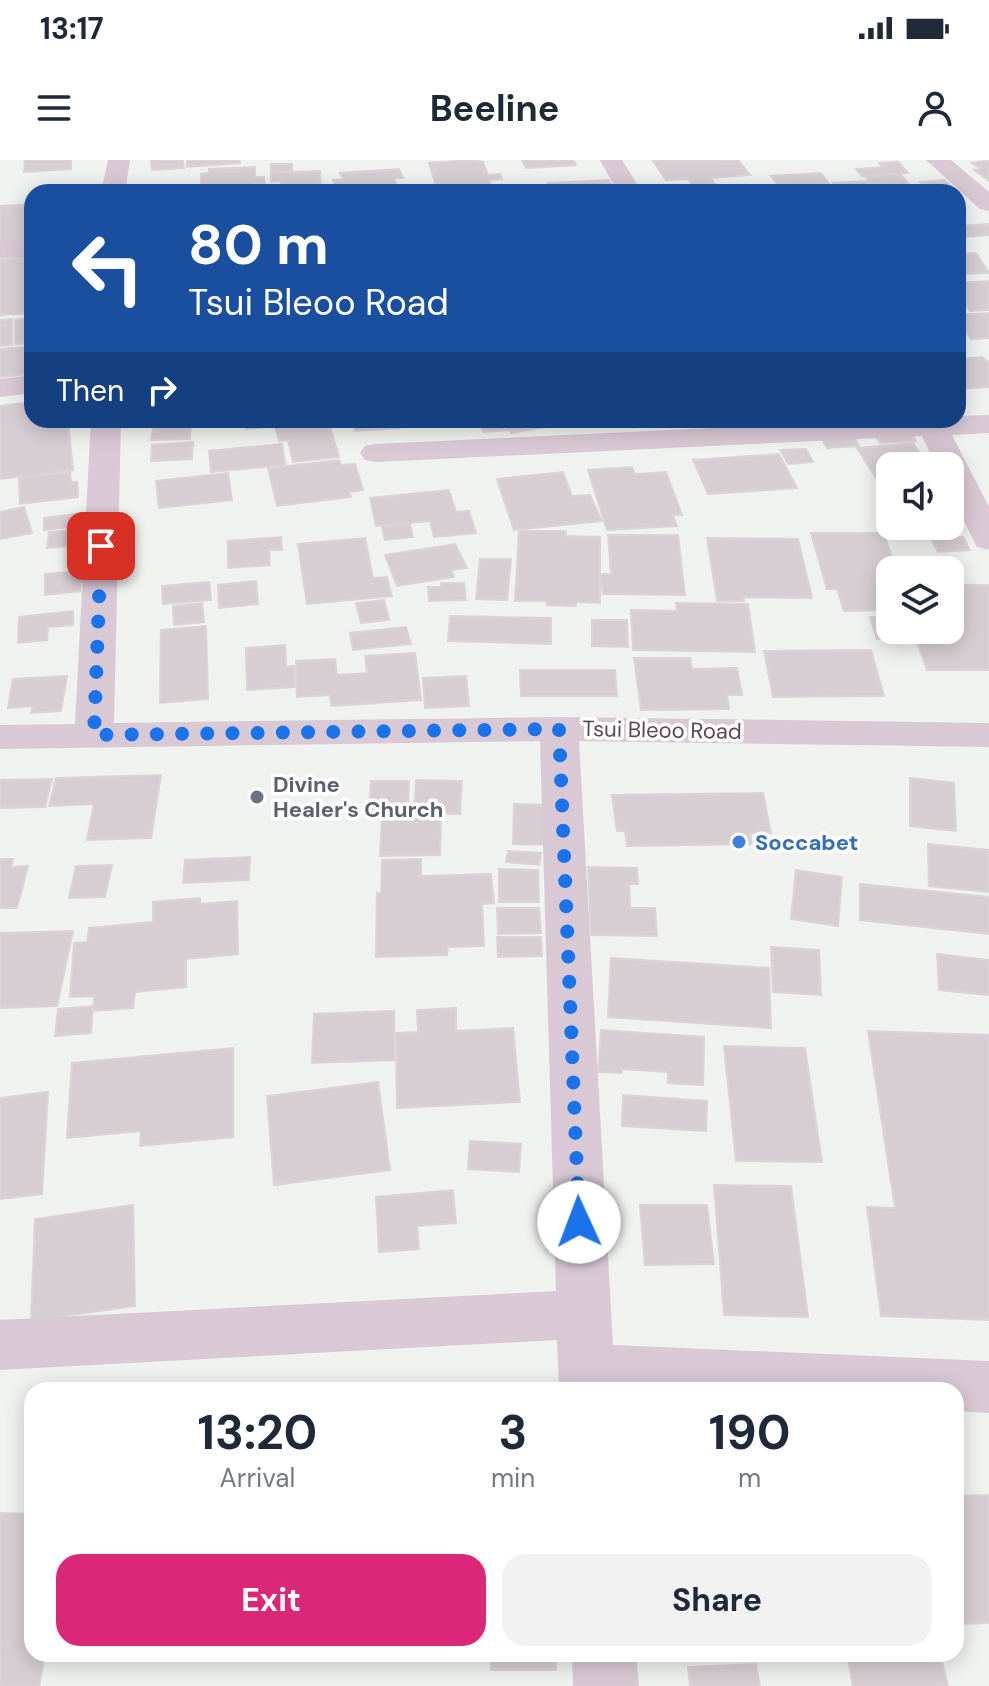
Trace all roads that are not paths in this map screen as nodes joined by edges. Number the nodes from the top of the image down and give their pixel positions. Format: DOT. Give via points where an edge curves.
graph roads {
  1 [pos="119,160"];
  2 [pos="611,160"];
  3 [pos="937,160"];
  4 [pos="114,184"];
  5 [pos="625,184"];
  6 [pos="965,184"];
  7 [pos="966,185"];
  8 [pos="989,204"];
  9 [pos="24,249"];
  10 [pos="0,250"];
  11 [pos="24,385"];
  12 [pos="0,388"];
  13 [pos="989,424"];
  14 [pos="966,425"];
  15 [pos="106,428"];
  16 [pos="720,428"];
  17 [pos="933,428"];
  18 [pos="376,453"];
  19 [pos="989,540"];
  20 [pos="559,729"];
  21 [pos="94,735"];
  22 [pos="989,735"];
  23 [pos="0,737"];
  24 [pos="583,1314"];
  25 [pos="0,1345"];
  26 [pos="586,1379"];
  27 [pos="737,1382"];
  28 [pos="964,1387"];
  29 [pos="989,1387"];
  30 [pos="604,1662"];
  31 [pos="606,1686"];
  1 -- 4 [label="street"];
  2 -- 5 [label="street"];
  3 -- 6 [label="street"];
  7 -- 8 [label="street"];
  9 -- 10 [label="street"];
  11 -- 12 [label="street"];
  13 -- 14 [label="street"];
  15 -- 21 [label="street"];
  16 -- 18 [label="street"];
  17 -- 19 [label="street"];
  20 -- 21 [label="street, Tsui Bleoo Road"];
  20 -- 22 [label="street, Tsui Bleoo Road"];
  20 -- 24 [label="street"];
  21 -- 23 [label="street, Tsui Bleoo Road"];
  24 -- 25 [label="street"];
  24 -- 26 [label="street"];
  26 -- 27 [label="street"];
  28 -- 29 [label="street"];
  30 -- 31 [label="street"];
}
